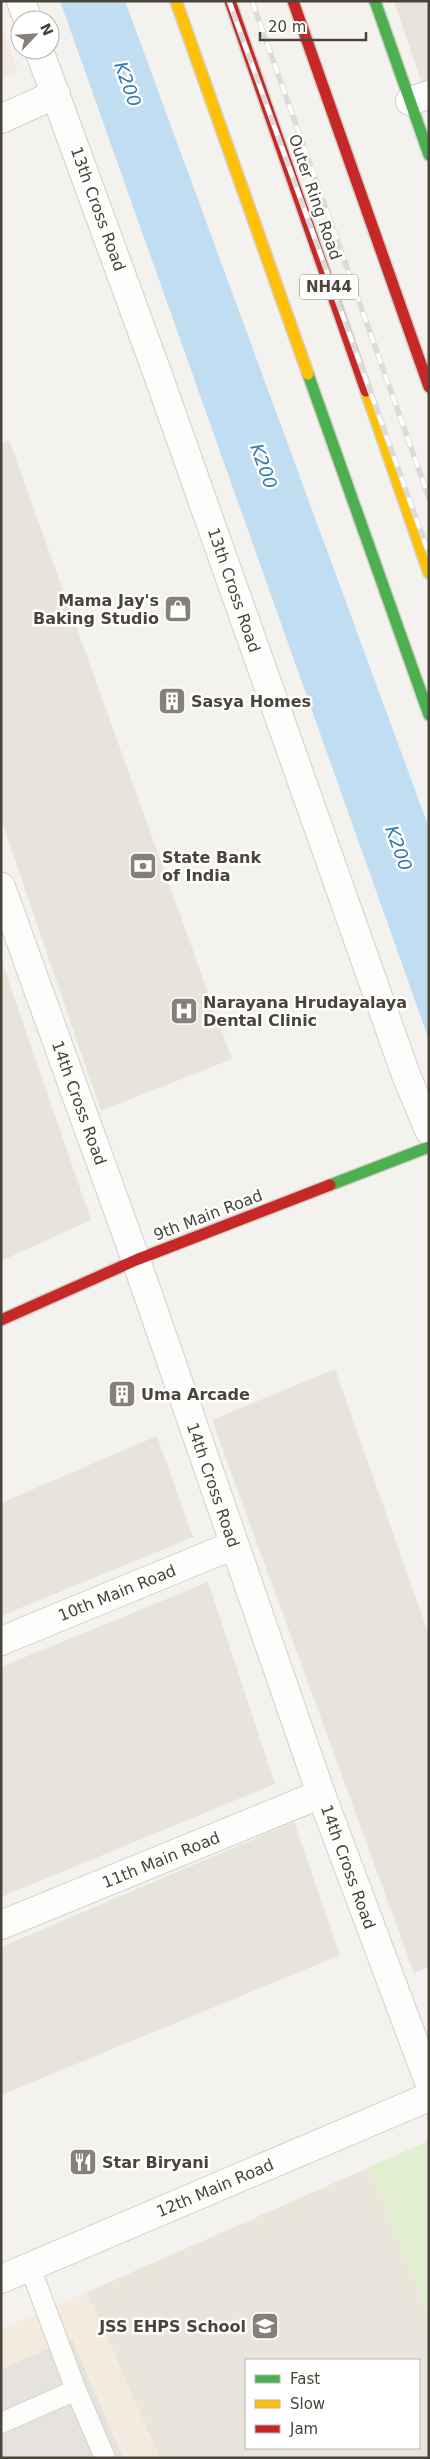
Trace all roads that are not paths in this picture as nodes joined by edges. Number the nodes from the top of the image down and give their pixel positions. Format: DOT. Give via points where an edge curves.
graph roads {
  1 [pos="176,1"];
  2 [pos="230,1"];
  3 [pos="293,1"];
  4 [pos="375,1"];
  5 [pos="43,60"];
  6 [pos="56,94"];
  7 [pos="419,98"];
  8 [pos="1,119"];
  9 [pos="429,155"];
  10 [pos="429,387"];
  11 [pos="429,573"];
  12 [pos="429,715"];
  13 [pos="1,887"];
  14 [pos="429,1130"];
  15 [pos="429,1147"];
  16 [pos="136,1260"];
  17 [pos="1,1320"];
  18 [pos="234,1546"];
  19 [pos="1,1641"];
  20 [pos="321,1794"];
  21 [pos="1,1926"];
  22 [pos="429,2082"];
  23 [pos="429,2097"];
  24 [pos="30,2267"];
  25 [pos="1,2279"];
  26 [pos="76,2390"];
  27 [pos="1,2423"];
  28 [pos="105,2458"];
  1 -- 12 [label="main road"];
  2 -- 11 [label="main road, Outer Ring Road / NH44"];
  3 -- 10 [label="main road"];
  4 -- 7 [label="main road"];
  5 -- 6 [label="street, 13th Cross Road"];
  6 -- 8 [label="street"];
  6 -- 14 [label="street, 13th Cross Road" via="406,1075"];
  7 -- 9 [label="main road"];
  13 -- 16 [label="street, 14th Cross Road"];
  15 -- 16 [label="main road, 9th Main Road"];
  16 -- 17 [label="main road, 9th Main Road"];
  16 -- 18 [label="street, 14th Cross Road"];
  18 -- 19 [label="street, 10th Main Road"];
  18 -- 20 [label="street, 14th Cross Road"];
  20 -- 21 [label="street, 11th Main Road"];
  20 -- 22 [label="street, 14th Cross Road"];
  23 -- 24 [label="street, 12th Main Road"];
  24 -- 25 [label="street, 12th Main Road"];
  24 -- 26 [label="lane"];
  26 -- 27 [label="lane"];
  26 -- 28 [label="lane"];
}
